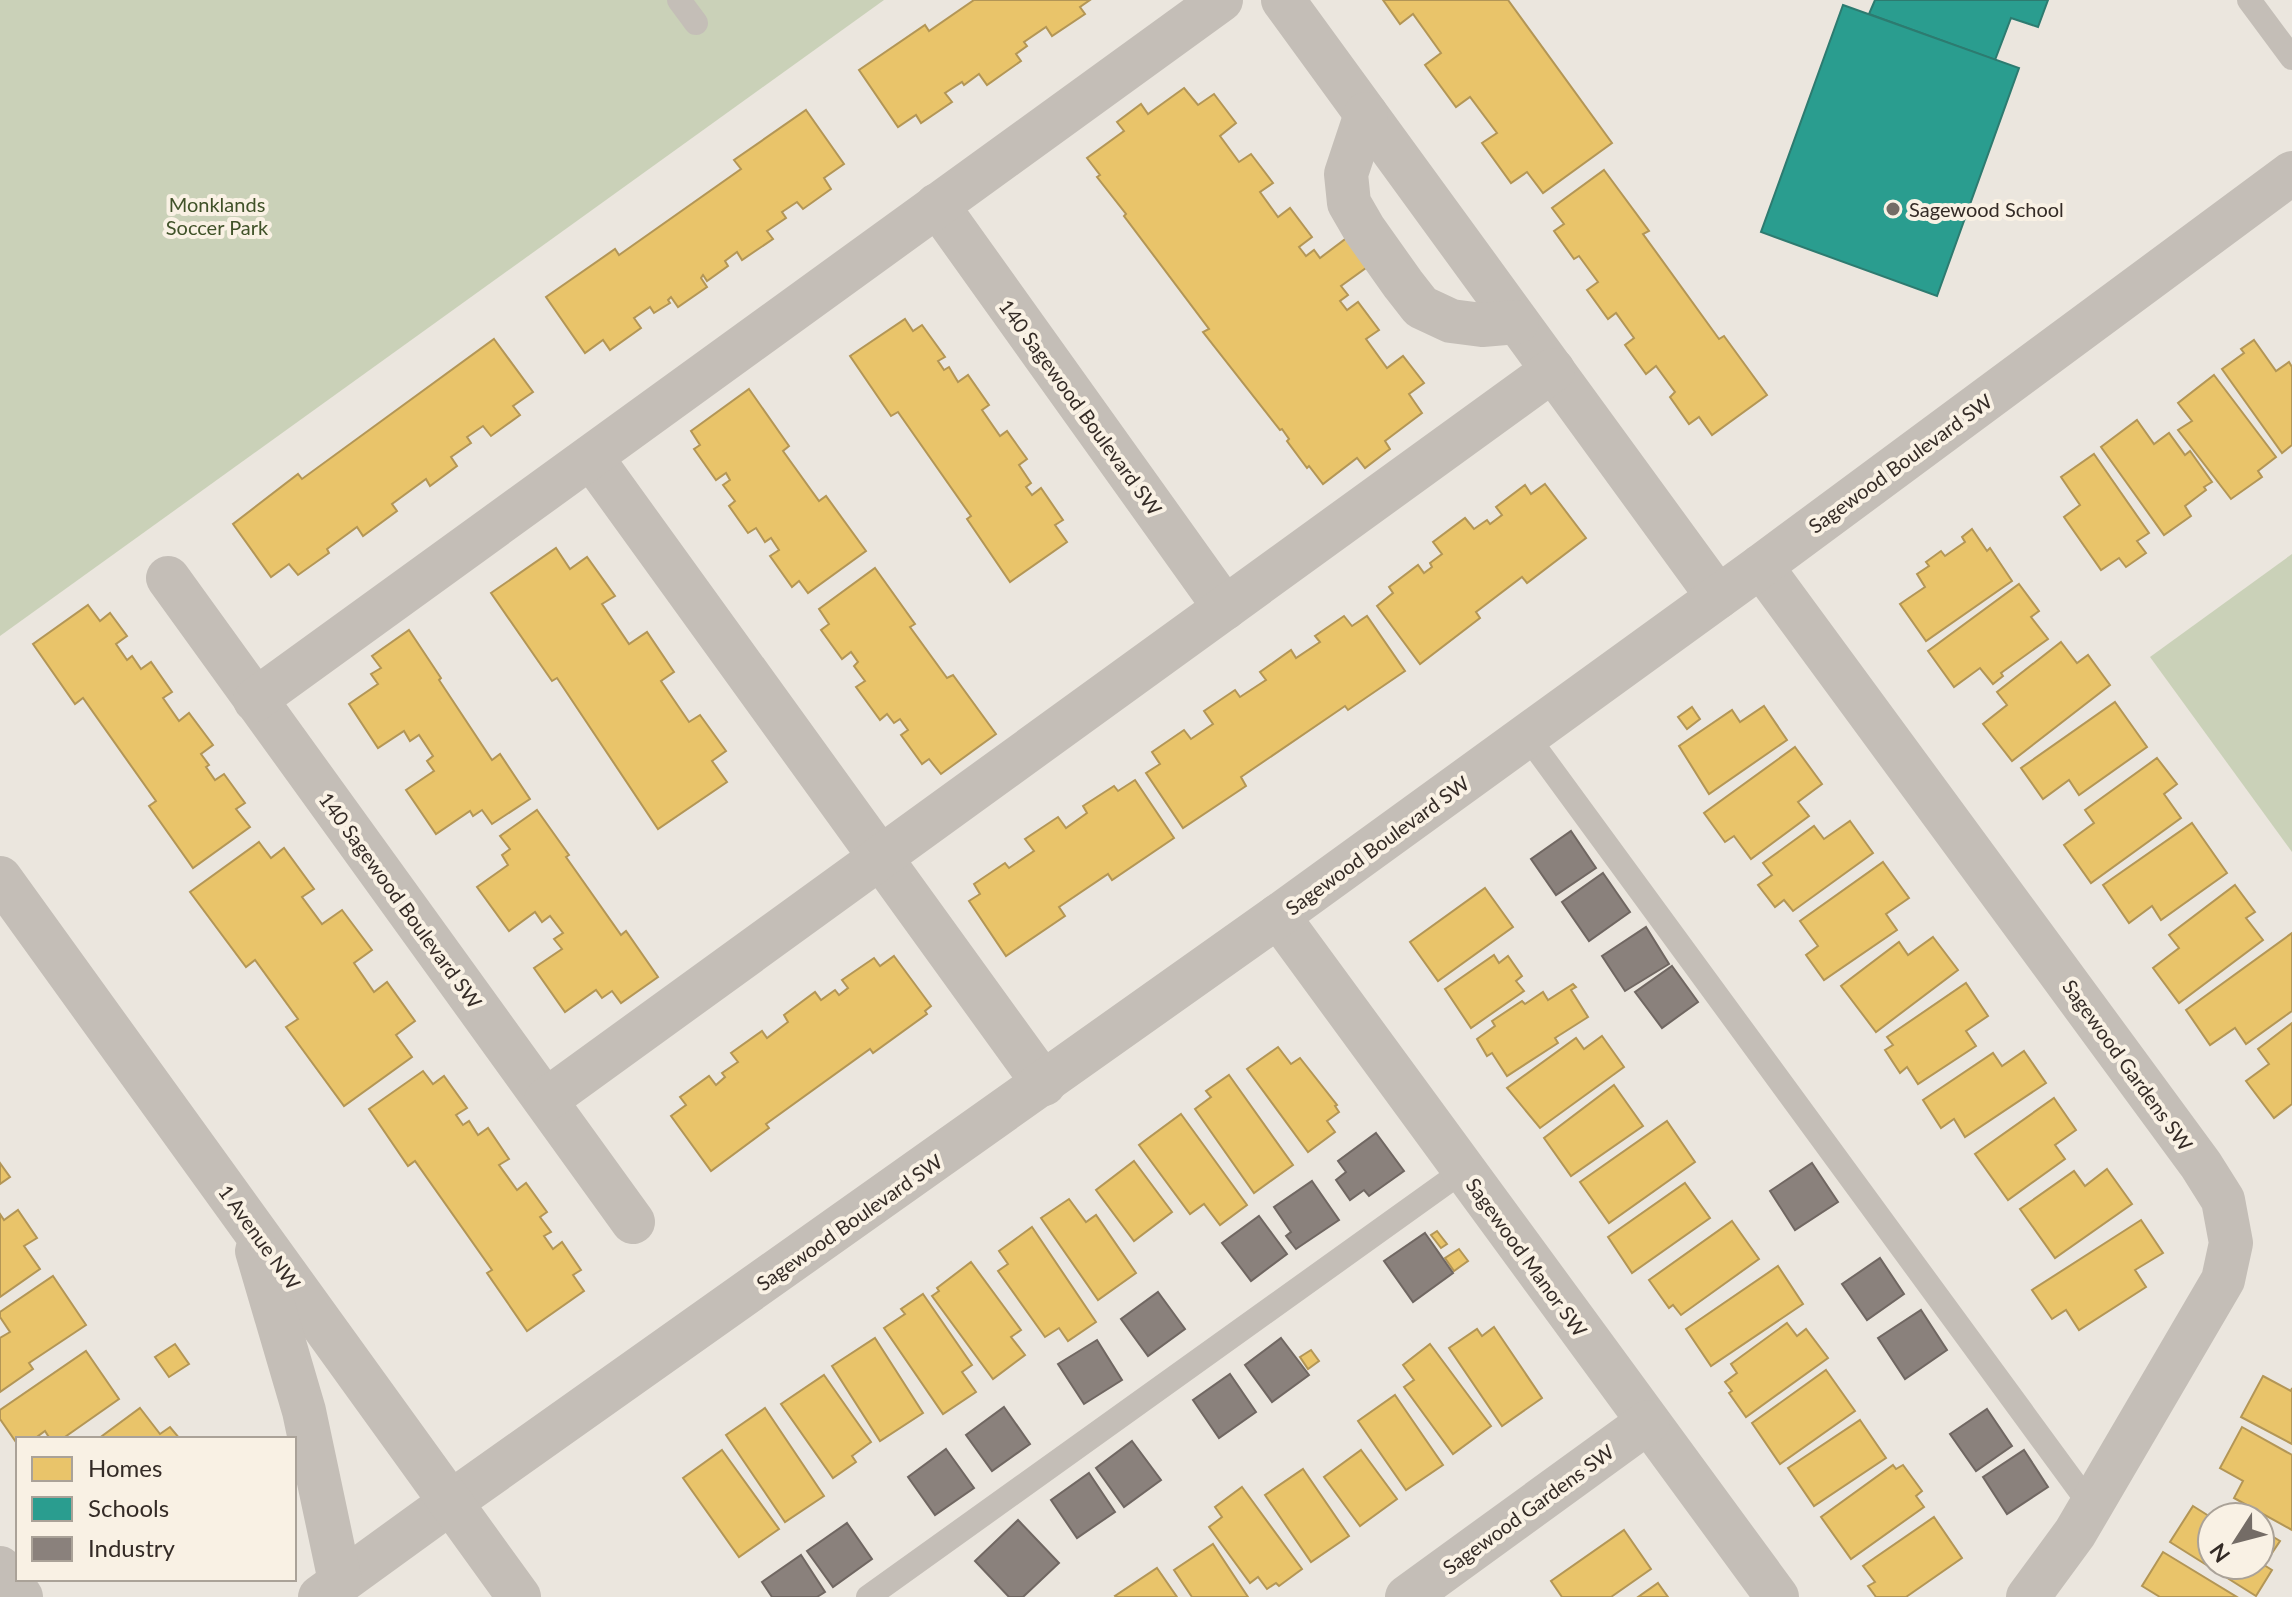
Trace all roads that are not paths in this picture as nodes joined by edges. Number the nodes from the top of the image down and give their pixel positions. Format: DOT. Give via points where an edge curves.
graph roads {
  1 [pos="679,0"];
  2 [pos="1221,0"];
  3 [pos="1283,0"];
  4 [pos="2249,0"];
  5 [pos="696,23"];
  6 [pos="2292,58"];
  7 [pos="1366,114"];
  8 [pos="2292,173"];
  9 [pos="937,205"];
  10 [pos="1517,322"];
  11 [pos="1553,370"];
  12 [pos="591,457"];
  13 [pos="1761,566"];
  14 [pos="168,578"];
  15 [pos="1718,597"];
  16 [pos="1225,608"];
  17 [pos="255,700"];
  18 [pos="1527,736"];
  19 [pos="880,858"];
  20 [pos="0,878"];
  21 [pos="1278,916"];
  22 [pos="1044,1084"];
  23 [pos="546,1100"];
  24 [pos="1464,1170"];
  25 [pos="249,1221"];
  26 [pos="633,1222"];
  27 [pos="1648,1422"];
  28 [pos="451,1502"];
  29 [pos="2091,1506"];
  30 [pos="0,1568"];
  31 [pos="330,1589"];
  32 [pos="21,1597"];
  33 [pos="519,1597"];
  34 [pos="868,1597"];
  35 [pos="1407,1597"];
  36 [pos="1777,1597"];
  37 [pos="2028,1597"];
  1 -- 5 [label="lane"];
  2 -- 9 [label="street"];
  3 -- 7 [label="street"];
  4 -- 6 [label="lane"];
  7 -- 10 [label="street"];
  7 -- 10 [label="street" via="1346,174 1349,203 1403,284 1421,307 1451,321"];
  8 -- 13 [label="street, Sagewood Boulevard SW"];
  9 -- 12 [label="street"];
  9 -- 16 [label="street, 140 Sagewood Boulevard SW"];
  10 -- 11 [label="street"];
  11 -- 15 [label="street"];
  11 -- 16 [label="street"];
  12 -- 17 [label="street"];
  12 -- 19 [label="street"];
  13 -- 15 [label="street, Sagewood Boulevard SW"];
  13 -- 29 [label="street, Sagewood Gardens SW" via="2223,1200 2231,1243 2223,1280"];
  14 -- 17 [label="street, 140 Sagewood Boulevard SW"];
  15 -- 18 [label="street, Sagewood Boulevard SW"];
  16 -- 19 [label="street"];
  17 -- 23 [label="street, 140 Sagewood Boulevard SW"];
  18 -- 21 [label="street, Sagewood Boulevard SW"];
  18 -- 29 [label="lane"];
  19 -- 22 [label="street"];
  19 -- 23 [label="street"];
  20 -- 25 [label="street, 1 Avenue NW"];
  21 -- 22 [label="street, Sagewood Boulevard SW"];
  21 -- 24 [label="street, Sagewood Manor SW"];
  22 -- 28 [label="street, Sagewood Boulevard SW"];
  23 -- 26 [label="street, 140 Sagewood Boulevard SW"];
  24 -- 27 [label="street, Sagewood Manor SW"];
  24 -- 34 [label="lane"];
  25 -- 28 [label="street, 1 Avenue NW"];
  25 -- 31 [label="street" via="304,1411"];
  27 -- 35 [label="street, Sagewood Gardens SW"];
  27 -- 36 [label="street, Sagewood Manor SW"];
  28 -- 31 [label="street, Sagewood Boulevard SW"];
  28 -- 33 [label="street, 1 Avenue NW"];
  29 -- 37 [label="street, Sagewood Gardens SW"];
  30 -- 32 [label="street"];
}
